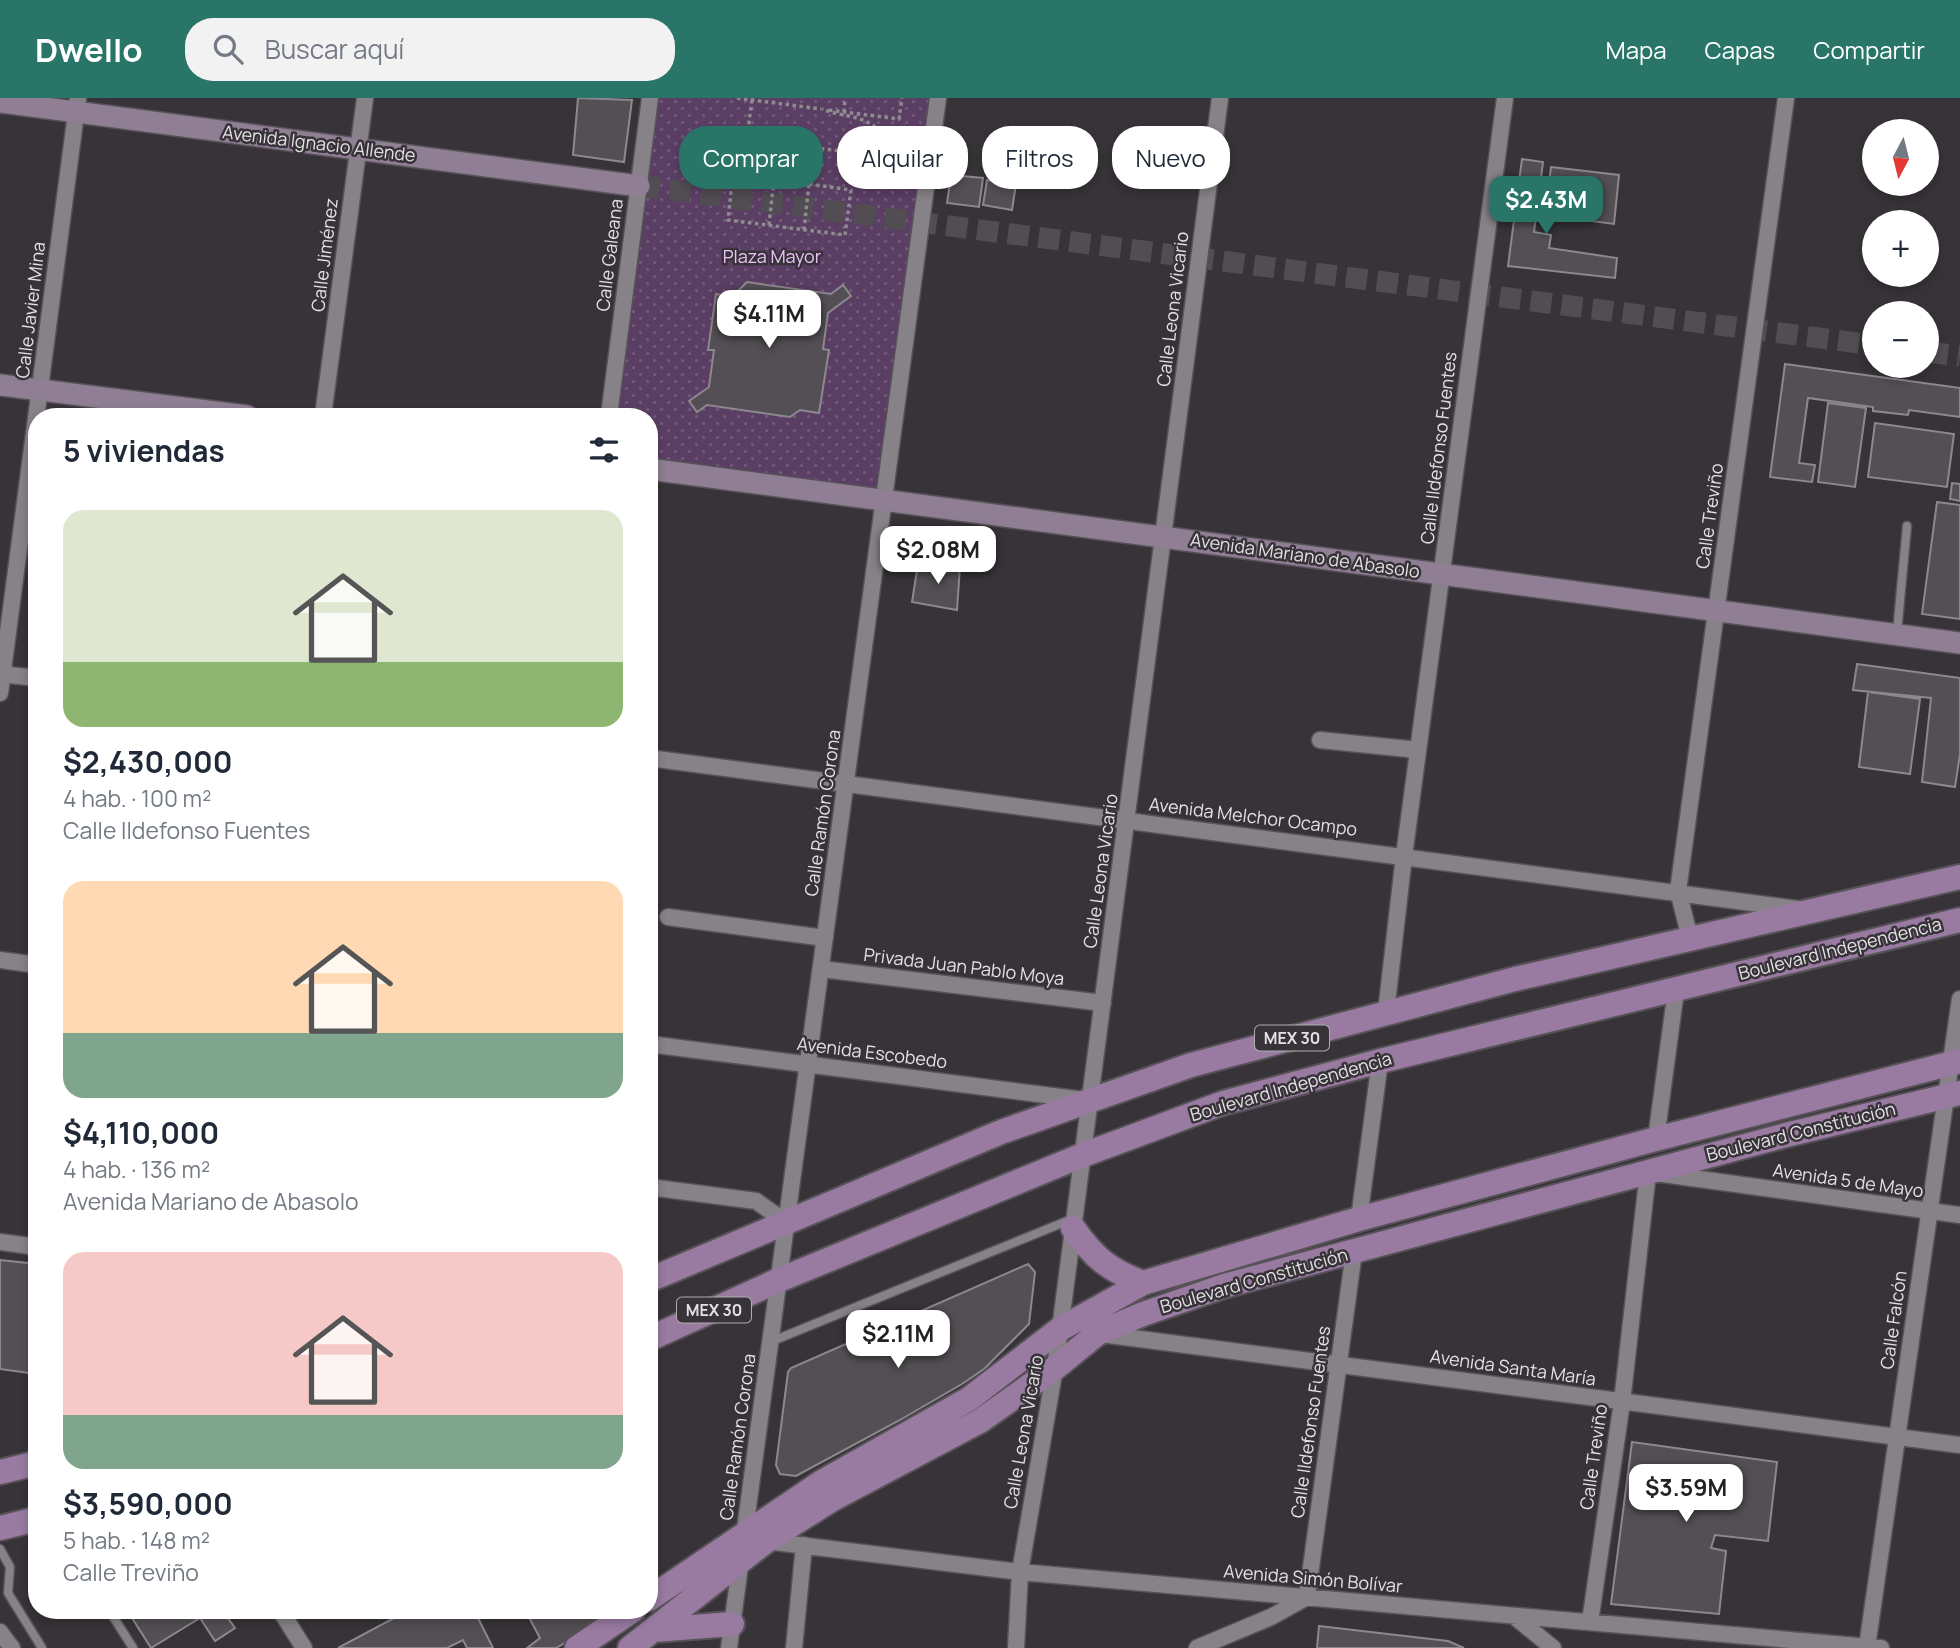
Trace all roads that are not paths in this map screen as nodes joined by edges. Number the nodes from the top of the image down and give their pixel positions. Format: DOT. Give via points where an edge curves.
graph roads {
  1 [pos="365,98"];
  2 [pos="650,98"];
  3 [pos="938,98"];
  4 [pos="1220,98"];
  5 [pos="1504,98"];
  6 [pos="1786,98"];
  7 [pos="0,102"];
  8 [pos="77,105"];
  9 [pos="358,149"];
  10 [pos="639,186"];
  11 [pos="0,385"];
  12 [pos="40,390"];
  13 [pos="38,408"];
  14 [pos="183,408"];
  15 [pos="324,408"];
  16 [pos="610,408"];
  17 [pos="658,469"];
  18 [pos="28,477"];
  19 [pos="884,500"];
  20 [pos="1907,526"];
  21 [pos="1163,537"];
  22 [pos="1442,574"];
  23 [pos="1716,611"];
  24 [pos="1896,635"];
  25 [pos="1960,643"];
  26 [pos="1,674"];
  27 [pos="28,677"];
  28 [pos="0,693"];
  29 [pos="1320,740"];
  30 [pos="1418,750"];
  31 [pos="658,759"];
  32 [pos="846,784"];
  33 [pos="1127,820"];
  34 [pos="1404,856"];
  35 [pos="1960,877"];
  36 [pos="1678,891"];
  37 [pos="1811,910"];
  38 [pos="668,917"];
  39 [pos="1960,920"];
  40 [pos="825,938"];
  41 [pos="1690,938"];
  42 [pos="0,960"];
  43 [pos="28,964"];
  44 [pos="821,969"];
  45 [pos="1676,990"];
  46 [pos="1960,999"];
  47 [pos="1102,1003"];
  48 [pos="1386,1012"];
  49 [pos="658,1045"];
  50 [pos="1380,1060"];
  51 [pos="1956,1062"];
  52 [pos="808,1064"];
  53 [pos="1954,1094"];
  54 [pos="1090,1101"];
  55 [pos="1656,1139"];
  56 [pos="1083,1155"];
  57 [pos="1648,1172"];
  58 [pos="658,1188"];
  59 [pos="1928,1212"];
  60 [pos="1960,1216"];
  61 [pos="1359,1219"];
  62 [pos="787,1223"];
  63 [pos="1074,1223"];
  64 [pos="0,1242"];
  65 [pos="28,1246"];
  66 [pos="1354,1252"];
  67 [pos="658,1276"];
  68 [pos="779,1280"];
  69 [pos="1143,1283"];
  70 [pos="1060,1329"];
  71 [pos="1098,1333"];
  72 [pos="658,1335"];
  73 [pos="770,1342"];
  74 [pos="1339,1364"];
  75 [pos="1055,1368"];
  76 [pos="1622,1402"];
  77 [pos="1898,1437"];
  78 [pos="1960,1445"];
  79 [pos="28,1465"];
  80 [pos="0,1472"];
  81 [pos="28,1522"];
  82 [pos="0,1528"];
  83 [pos="755,1536"];
  84 [pos="804,1545"];
  85 [pos="0,1549"];
  86 [pos="741,1559"];
  87 [pos="1020,1572"];
  88 [pos="658,1594"];
  89 [pos="1307,1597"];
  90 [pos="1514,1616"];
  91 [pos="115,1619"];
  92 [pos="286,1619"];
  93 [pos="620,1619"];
  94 [pos="1590,1622"];
  95 [pos="654,1630"];
  96 [pos="0,1632"];
  97 [pos="730,1636"];
  98 [pos="1226,1643"];
  99 [pos="12,1648"];
  100 [pos="42,1648"];
  101 [pos="133,1648"];
  102 [pos="304,1648"];
  103 [pos="577,1648"];
  104 [pos="630,1648"];
  105 [pos="794,1648"];
  106 [pos="1016,1648"];
  107 [pos="1197,1648"];
  108 [pos="1553,1648"];
  109 [pos="1871,1648"];
  1 -- 9 [label="street, Calle Jiménez"];
  2 -- 10 [label="street, Calle Galeana"];
  3 -- 19 [label="street, Calle Ramón Corona"];
  4 -- 21 [label="street, Calle Leona Vicario"];
  5 -- 22 [label="street, Calle Ildefonso Fuentes"];
  6 -- 23 [label="street, Calle Treviño"];
  7 -- 8 [label="street, Avenida Ignacio Allende"];
  8 -- 9 [label="street, Avenida Ignacio Allende"];
  8 -- 12 [label="street, Calle Javier Mina"];
  9 -- 10 [label="street, Avenida Ignacio Allende"];
  9 -- 15 [label="street, Calle Jiménez"];
  10 -- 16 [label="street, Calle Galeana"];
  11 -- 12 [label="street"];
  12 -- 13 [label="street, Calle Javier Mina"];
  12 -- 14 [label="street"];
  17 -- 19 [label="street, Avenida Mariano de Abasolo"];
  18 -- 26 [label="street, Calle Javier Mina"];
  19 -- 21 [label="street, Avenida Mariano de Abasolo"];
  19 -- 32 [label="street, Calle Ramón Corona"];
  20 -- 24 [label="lane"];
  21 -- 22 [label="street, Avenida Mariano de Abasolo"];
  21 -- 33 [label="street, Calle Leona Vicario"];
  22 -- 23 [label="street, Avenida Mariano de Abasolo"];
  22 -- 30 [label="street, Calle Ildefonso Fuentes"];
  23 -- 24 [label="street, Avenida Mariano de Abasolo"];
  23 -- 36 [label="street, Calle Treviño"];
  24 -- 25 [label="street, Avenida Mariano de Abasolo"];
  26 -- 27 [label="street"];
  26 -- 28 [label="street, Calle Javier Mina"];
  29 -- 30 [label="street"];
  30 -- 34 [label="street, Calle Ildefonso Fuentes"];
  31 -- 32 [label="street, Avenida Melchor Ocampo"];
  32 -- 33 [label="street, Avenida Melchor Ocampo"];
  32 -- 40 [label="street, Calle Ramón Corona"];
  33 -- 34 [label="street, Avenida Melchor Ocampo"];
  33 -- 47 [label="street, Calle Leona Vicario"];
  34 -- 36 [label="street, Avenida Melchor Ocampo"];
  34 -- 48 [label="street, Calle Ildefonso Fuentes"];
  35 -- 37 [label="main road, MEX 30"];
  36 -- 37 [label="street, Avenida Melchor Ocampo"];
  36 -- 41 [label="street, Calle Treviño"];
  37 -- 41 [label="main road, MEX 30"];
  38 -- 40 [label="street"];
  39 -- 45 [label="main road, Boulevard Independencia / MEX 30"];
  40 -- 44 [label="street, Calle Ramón Corona"];
  41 -- 48 [label="main road, MEX 30"];
  42 -- 43 [label="street"];
  44 -- 47 [label="street, Privada Juan Pablo Moya"];
  44 -- 52 [label="street, Calle Ramón Corona"];
  45 -- 50 [label="main road, Boulevard Independencia / MEX 30"];
  45 -- 55 [label="street"];
  46 -- 51 [label="street, Calle Falcón"];
  47 -- 54 [label="street, Calle Leona Vicario"];
  48 -- 54 [label="main road, MEX 30" via="1191,1065"];
  49 -- 52 [label="street, Avenida Escobedo"];
  50 -- 56 [label="main road, Boulevard Independencia / MEX 30" via="1223,1103"];
  50 -- 61 [label="street"];
  51 -- 53 [label="street, Calle Falcón"];
  51 -- 55 [label="main road, Boulevard Constitución"];
  52 -- 54 [label="street, Avenida Escobedo"];
  52 -- 62 [label="street, Calle Ramón Corona"];
  53 -- 57 [label="main road, Boulevard Constitución"];
  53 -- 59 [label="street, Calle Falcón"];
  54 -- 56 [label="street, Calle Leona Vicario"];
  54 -- 62 [label="main road, MEX 30" via="1001,1132"];
  55 -- 61 [label="main road, Boulevard Constitución"];
  56 -- 63 [label="street, Calle Leona Vicario"];
  56 -- 68 [label="main road, Boulevard Independencia / MEX 30"];
  57 -- 59 [label="street, Avenida 5 de Mayo"];
  57 -- 66 [label="main road, Boulevard Constitución"];
  57 -- 76 [label="street, Calle Treviño"];
  58 -- 62 [label="street" via="756,1201"];
  59 -- 60 [label="street, Avenida 5 de Mayo"];
  59 -- 77 [label="street, Calle Falcón"];
  61 -- 69 [label="main road, Boulevard Constitución"];
  62 -- 67 [label="main road, MEX 30"];
  62 -- 68 [label="street, Calle Ramón Corona"];
  63 -- 69 [label="main road" via="1089,1250 1105,1264"];
  63 -- 70 [label="street, Calle Leona Vicario"];
  63 -- 73 [label="lane"];
  64 -- 65 [label="street"];
  66 -- 71 [label="main road, Boulevard Constitución" via="1224,1286"];
  66 -- 74 [label="street, Calle Ildefonso Fuentes"];
  68 -- 72 [label="main road, Boulevard Independencia / MEX 30"];
  68 -- 73 [label="street, Calle Ramón Corona"];
  69 -- 70 [label="main road, Boulevard Constitución"];
  70 -- 71 [label="street, Avenida Santa María"];
  70 -- 75 [label="street, Calle Leona Vicario"];
  70 -- 83 [label="main road, Boulevard Constitución" via="969,1399 822,1482"];
  71 -- 74 [label="street, Avenida Santa María"];
  71 -- 75 [label="main road, Boulevard Constitución"];
  73 -- 83 [label="street, Calle Ramón Corona"];
  74 -- 76 [label="street, Avenida Santa María"];
  74 -- 89 [label="street, Calle Ildefonso Fuentes"];
  75 -- 83 [label="main road, Boulevard Constitución" via="980,1421"];
  75 -- 87 [label="street, Calle Leona Vicario"];
  76 -- 77 [label="street, Avenida Santa María"];
  76 -- 94 [label="street, Calle Treviño"];
  77 -- 78 [label="street, Avenida Santa María"];
  77 -- 109 [label="street, Calle Falcón"];
  79 -- 80 [label="main road"];
  81 -- 82 [label="main road"];
  83 -- 84 [label="street, Avenida Simón Bolívar"];
  83 -- 86 [label="main road, Boulevard Constitución"];
  83 -- 88 [label="main road, Boulevard Constitución"];
  84 -- 87 [label="street, Avenida Simón Bolívar"];
  84 -- 105 [label="street"];
  85 -- 100 [label="lane" via="10,1567 8,1593"];
  86 -- 95 [label="main road, Boulevard Constitución"];
  86 -- 97 [label="street"];
  87 -- 89 [label="street, Avenida Simón Bolívar"];
  87 -- 106 [label="street, Calle Leona Vicario"];
  89 -- 90 [label="street, Avenida Simón Bolívar"];
  89 -- 98 [label="street"];
  90 -- 94 [label="street, Avenida Simón Bolívar"];
  90 -- 108 [label="street"];
  91 -- 101 [label="lane"];
  92 -- 102 [label="street"];
  93 -- 103 [label="main road"];
  94 -- 109 [label="street, Avenida Simón Bolívar"];
  95 -- 97 [label="main road"];
  95 -- 104 [label="main road, Boulevard Constitución"];
  96 -- 99 [label="street"];
  98 -- 107 [label="street"];
}
